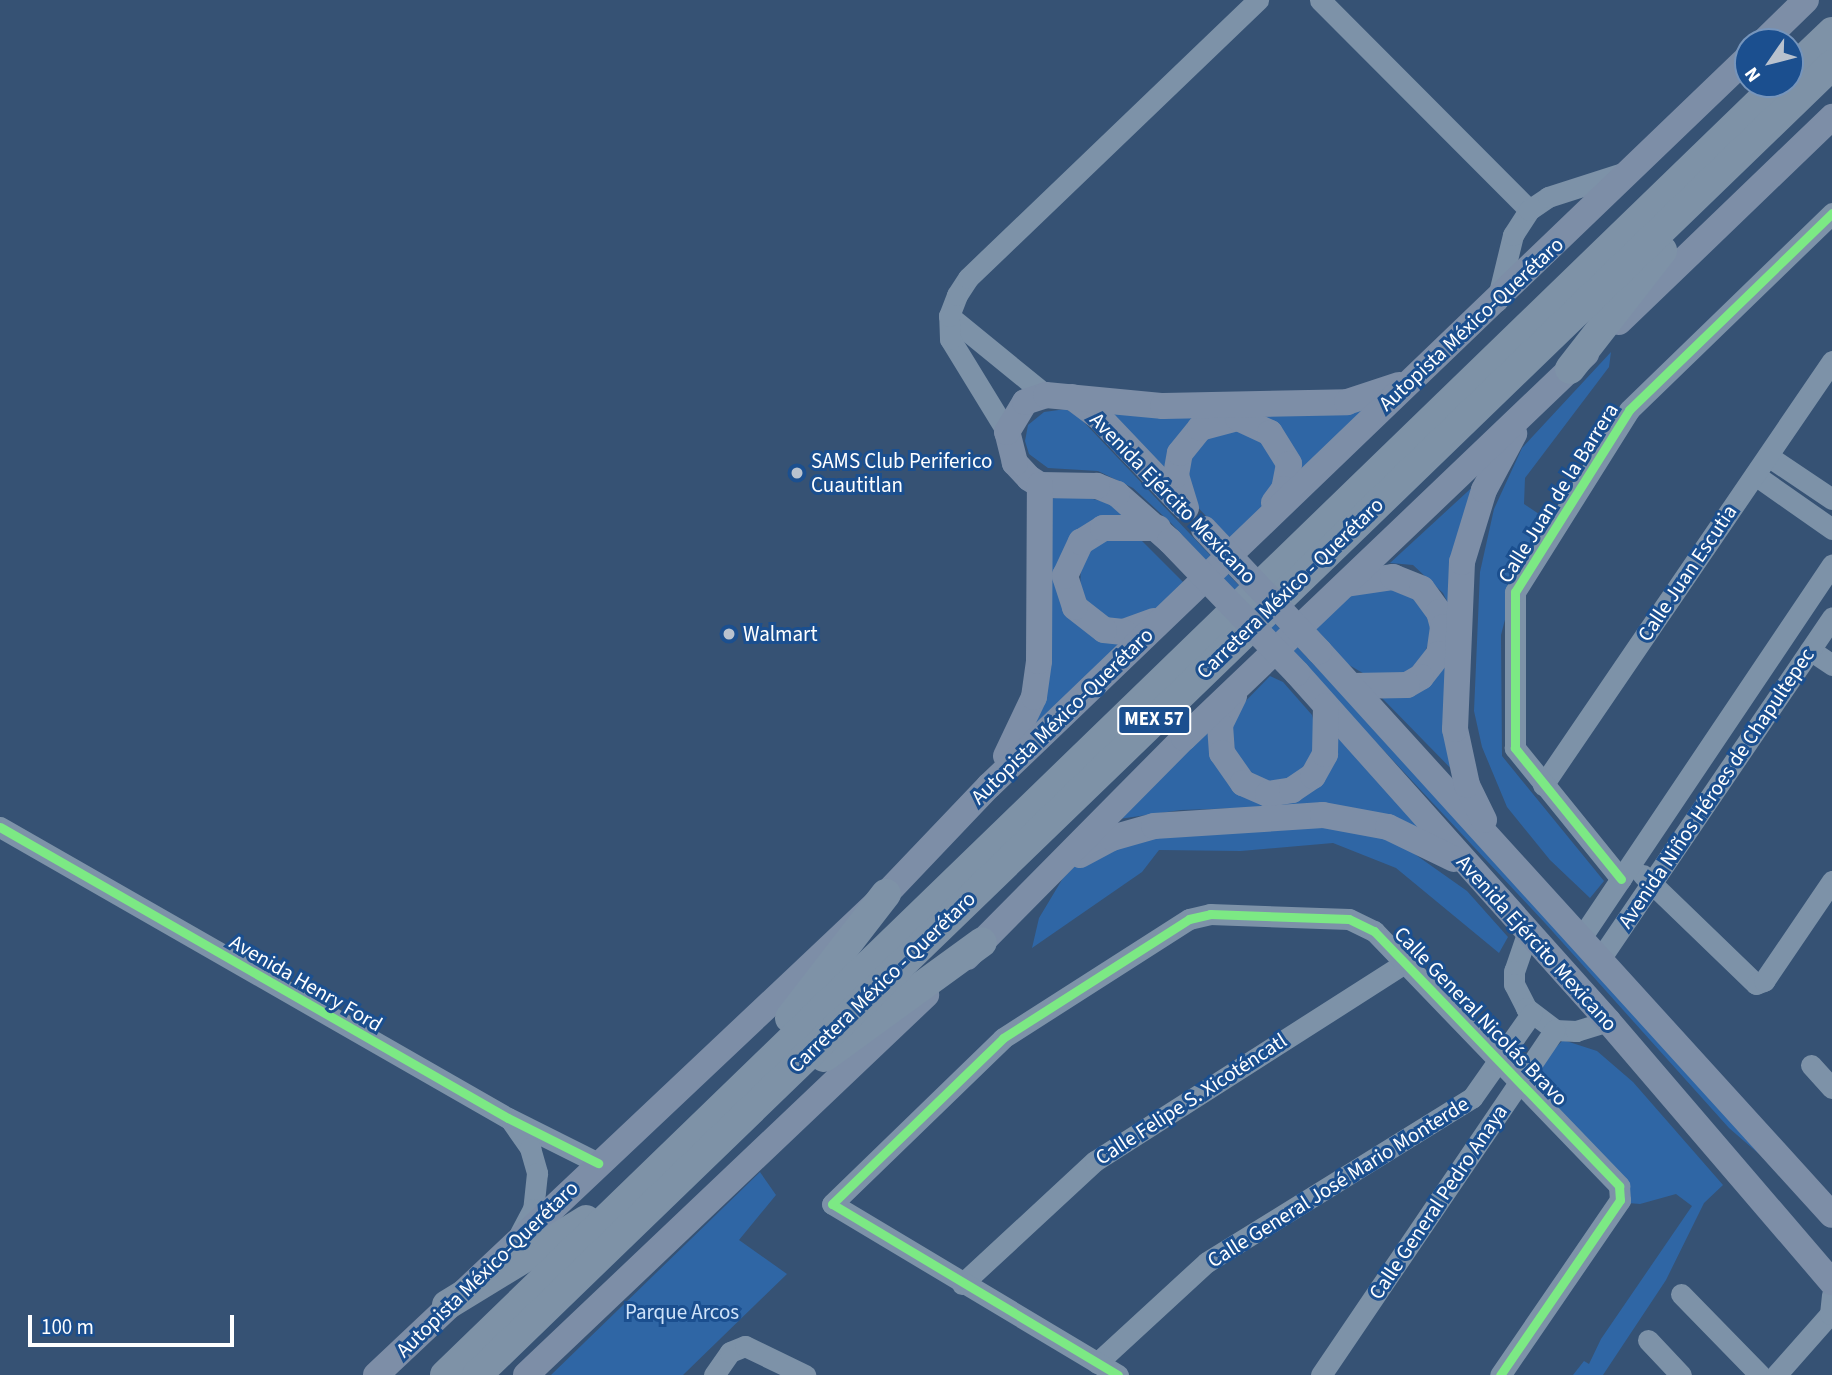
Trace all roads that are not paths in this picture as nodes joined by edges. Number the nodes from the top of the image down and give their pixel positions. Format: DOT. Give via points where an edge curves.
graph roads {
  1 [pos="1258,0"];
  2 [pos="1320,0"];
  3 [pos="1806,0"];
  4 [pos="1777,28"];
  5 [pos="1832,32"];
  6 [pos="1804,59"];
  7 [pos="1832,65"];
  8 [pos="1734,71"];
  9 [pos="1764,98"];
  10 [pos="1832,117"];
  11 [pos="1760,133"];
  12 [pos="1634,169"];
  13 [pos="1529,210"];
  14 [pos="1832,213"];
  15 [pos="1497,302"];
  16 [pos="949,316"];
  17 [pos="1832,361"];
  18 [pos="1570,369"];
  19 [pos="1409,381"];
  20 [pos="1059,396"];
  21 [pos="1526,411"];
  22 [pos="1007,432"];
  23 [pos="1768,456"];
  24 [pos="1755,475"];
  25 [pos="1040,485"];
  26 [pos="1832,499"];
  27 [pos="1186,508"];
  28 [pos="1257,527"];
  29 [pos="1832,529"];
  30 [pos="1164,535"];
  31 [pos="1832,565"];
  32 [pos="1346,584"];
  33 [pos="1832,617"];
  34 [pos="1163,618"];
  35 [pos="1810,650"];
  36 [pos="1832,665"];
  37 [pos="1352,686"];
  38 [pos="1238,687"];
  39 [pos="1740,704"];
  40 [pos="1326,706"];
  41 [pos="1762,719"];
  42 [pos="1543,785"];
  43 [pos="989,786"];
  44 [pos="0,827"];
  45 [pos="1497,847"];
  46 [pos="1468,866"];
  47 [pos="1626,871"];
  48 [pos="1832,881"];
  49 [pos="1652,884"];
  50 [pos="1037,887"];
  51 [pos="886,894"];
  52 [pos="1527,934"];
  53 [pos="1581,938"];
  54 [pos="982,942"];
  55 [pos="1600,959"];
  56 [pos="1405,963"];
  57 [pos="1531,1014"];
  58 [pos="1608,1021"];
  59 [pos="1555,1030"];
  60 [pos="1500,1062"];
  61 [pos="1811,1065"];
  62 [pos="1519,1082"];
  63 [pos="756,1088"];
  64 [pos="1832,1088"];
  65 [pos="508,1118"];
  66 [pos="598,1163"];
  67 [pos="631,1192"];
  68 [pos="1832,1215"];
  69 [pos="513,1241"];
  70 [pos="1832,1282"];
  71 [pos="962,1284"];
  72 [pos="1681,1294"];
  73 [pos="447,1305"];
  74 [pos="1831,1307"];
  75 [pos="1648,1340"];
  76 [pos="1097,1363"];
  77 [pos="376,1375"];
  78 [pos="444,1375"];
  79 [pos="477,1375"];
  80 [pos="526,1375"];
  81 [pos="714,1375"];
  82 [pos="805,1375"];
  83 [pos="1118,1375"];
  84 [pos="1321,1375"];
  85 [pos="1500,1375"];
  86 [pos="1681,1375"];
  87 [pos="1760,1375"];
  88 [pos="1776,1375"];
  1 -- 16 [label="street" via="968,278"];
  2 -- 13 [label="street"];
  3 -- 4 [label="main road"];
  5 -- 6 [label="highway"];
  7 -- 11 [label="highway, Carretera México - Querétaro / MEX 57"];
  8 -- 12 [label="main road, Autopista México-Querétaro"];
  9 -- 63 [label="highway, Carretera México - Querétaro / MEX 57"];
  10 -- 18 [label="main road"];
  11 -- 18 [label="highway"];
  11 -- 63 [label="highway, Carretera México - Querétaro / MEX 57"];
  12 -- 13 [label="street" via="1548,197"];
  12 -- 15 [label="main road, Autopista México-Querétaro"];
  13 -- 15 [label="street" via="1513,235"];
  14 -- 42 [label="street, Calle Juan de la Barrera" via="1629,410 1518,583 1513,601 1513,736 1519,757"];
  15 -- 19 [label="main road, Autopista México-Querétaro"];
  16 -- 20 [label="street"];
  16 -- 22 [label="street" via="950,340"];
  17 -- 23 [label="street, Calle Juan Escutia"];
  18 -- 21 [label="main road"];
  19 -- 20 [label="main road" via="1347,402 1163,406"];
  19 -- 28 [label="main road, Autopista México-Querétaro"];
  20 -- 22 [label="main road" via="1026,402"];
  20 -- 27 [label="main road, Avenida Ejército Mexicano" via="1099,417"];
  21 -- 32 [label="main road"];
  21 -- 45 [label="main road" via="1484,491 1462,562 1455,729 1467,785"];
  22 -- 25 [label="main road" via="1016,463"];
  23 -- 24 [label="street, Calle Juan Escutia"];
  23 -- 26 [label="street"];
  24 -- 29 [label="street"];
  24 -- 42 [label="street, Calle Juan Escutia"];
  25 -- 30 [label="main road, Avenida Ejército Mexicano" via="1097,486 1117,494"];
  25 -- 43 [label="main road" via="1039,661 1034,697 1023,729"];
  27 -- 28 [label="main road" via="1176,475 1180,453 1200,428 1238,418 1270,433 1289,464 1284,489"];
  27 -- 37 [label="main road, Avenida Ejército Mexicano, bridge"];
  28 -- 34 [label="main road, Autopista México-Querétaro"];
  30 -- 34 [label="main road" via="1103,528 1081,542 1065,576 1075,607 1104,630 1123,632"];
  30 -- 40 [label="main road, Avenida Ejército Mexicano, bridge"];
  31 -- 39 [label="street, Avenida Niños Héroes de Chapultepec"];
  32 -- 37 [label="main road" via="1394,577 1422,589 1443,626 1439,654 1421,677 1407,685"];
  32 -- 38 [label="main road"];
  33 -- 35 [label="street, Avenida Niños Héroes de Chapultepec"];
  34 -- 43 [label="main road, Autopista México-Querétaro"];
  35 -- 36 [label="street"];
  35 -- 41 [label="street, Avenida Niños Héroes de Chapultepec"];
  37 -- 45 [label="main road, Avenida Ejército Mexicano"];
  38 -- 40 [label="main road" via="1220,725 1222,753 1243,783 1268,794 1292,790 1313,776 1325,754"];
  38 -- 50 [label="main road"];
  39 -- 41 [label="street"];
  39 -- 47 [label="street, Avenida Niños Héroes de Chapultepec"];
  40 -- 46 [label="main road, Avenida Ejército Mexicano"];
  41 -- 49 [label="street, Avenida Niños Héroes de Chapultepec"];
  42 -- 47 [label="street, Calle Juan de la Barrera"];
  43 -- 51 [label="main road, Autopista México-Querétaro"];
  44 -- 65 [label="street, Avenida Henry Ford"];
  45 -- 53 [label="main road, Avenida Ejército Mexicano"];
  46 -- 50 [label="main road" via="1388,827 1323,815 1154,826 1111,838"];
  46 -- 52 [label="main road, Avenida Ejército Mexicano"];
  47 -- 49 [label="street, Calle Juan de la Barrera"];
  47 -- 53 [label="street, Avenida Niños Héroes de Chapultepec"];
  48 -- 49 [label="street, Calle Juan de la Barrera" via="1764,981 1756,984"];
  49 -- 55 [label="street, Avenida Niños Héroes de Chapultepec"];
  50 -- 54 [label="main road"];
  51 -- 63 [label="highway"];
  51 -- 66 [label="main road, Autopista México-Querétaro"];
  52 -- 57 [label="street" via="1514,984"];
  52 -- 58 [label="main road, Avenida Ejército Mexicano"];
  53 -- 55 [label="main road, Avenida Ejército Mexicano"];
  54 -- 63 [label="highway" via="857,1035"];
  54 -- 80 [label="main road"];
  55 -- 68 [label="main road, Avenida Ejército Mexicano"];
  56 -- 60 [label="street, Calle General Nicolás Bravo"];
  56 -- 71 [label="street, Calle Felipe S. Xicoténcatl" via="1095,1161"];
  56 -- 71 [label="street, Calle General Nicolás Bravo" via="1374,931 1349,919 1199,914 1003,1038 832,1204"];
  57 -- 59 [label="street"];
  57 -- 60 [label="street, Calle General José Mario Monterde"];
  58 -- 59 [label="street" via="1576,1031"];
  58 -- 70 [label="main road, Avenida Ejército Mexicano"];
  59 -- 62 [label="street, Calle General Pedro Anaya"];
  60 -- 62 [label="street, Calle General Nicolás Bravo"];
  60 -- 76 [label="street, Calle General José Mario Monterde" via="1472,1098 1207,1262"];
  61 -- 64 [label="street"];
  62 -- 84 [label="street, Calle General Pedro Anaya"];
  62 -- 85 [label="street, Calle General Nicolás Bravo" via="1622,1194"];
  63 -- 67 [label="highway, Carretera México - Querétaro / MEX 57"];
  63 -- 79 [label="highway, Carretera México - Querétaro / MEX 57"];
  65 -- 66 [label="street, Avenida Henry Ford"];
  65 -- 69 [label="street, Avenida Henry Ford" via="524,1137 537,1173 533,1209"];
  66 -- 69 [label="main road, Autopista México-Querétaro"];
  67 -- 73 [label="highway"];
  67 -- 78 [label="highway, Carretera México - Querétaro / MEX 57"];
  69 -- 73 [label="main road, Autopista México-Querétaro"];
  71 -- 76 [label="street, Calle General Nicolás Bravo"];
  72 -- 87 [label="street"];
  73 -- 77 [label="main road, Autopista México-Querétaro"];
  74 -- 88 [label="street"];
  75 -- 86 [label="street"];
  76 -- 83 [label="street, Calle General Nicolás Bravo"];
  81 -- 82 [label="street" via="730,1352 745,1346"];
}
